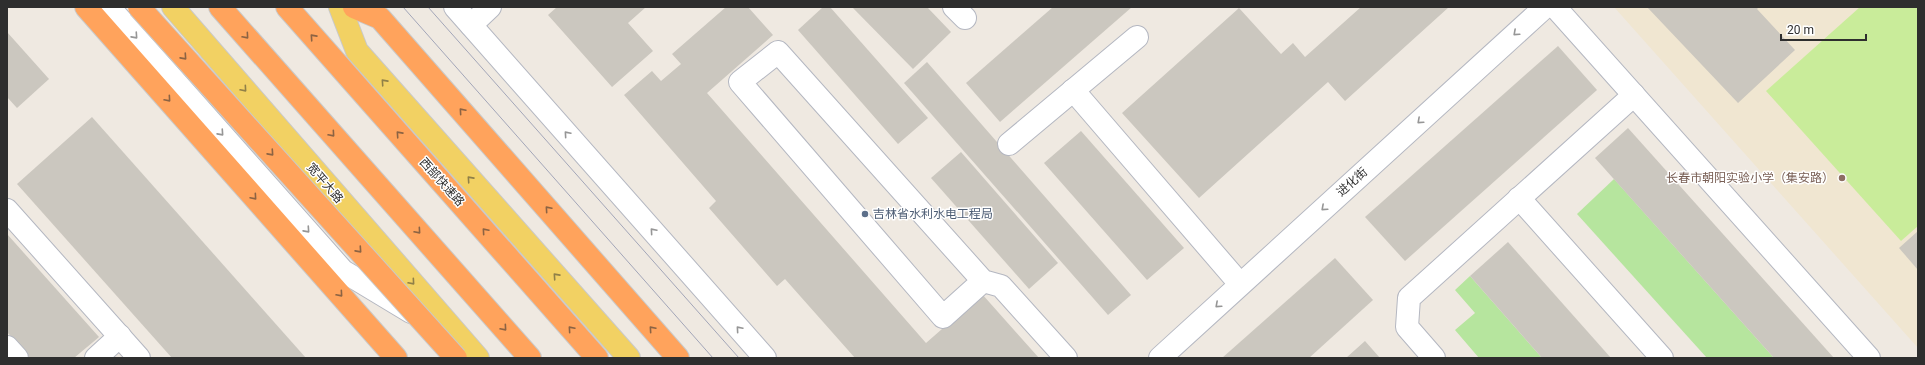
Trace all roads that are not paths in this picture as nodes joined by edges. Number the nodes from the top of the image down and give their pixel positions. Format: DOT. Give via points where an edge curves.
graph roads {
  1 [pos="86,7"];
  2 [pos="109,7"];
  3 [pos="139,7"];
  4 [pos="173,7"];
  5 [pos="220,7"];
  6 [pos="286,7"];
  7 [pos="340,7"];
  8 [pos="354,7"];
  9 [pos="455,7"];
  10 [pos="490,7"];
  11 [pos="1545,7"];
  12 [pos="1555,7"];
  13 [pos="471,25"];
  14 [pos="1137,37"];
  15 [pos="1073,90"];
  16 [pos="1634,95"];
  17 [pos="1009,144"];
  18 [pos="1519,198"];
  19 [pos="7,210"];
  20 [pos="983,281"];
  21 [pos="1240,284"];
  22 [pos="120,336"];
  23 [pos="7,347"];
  24 [pos="466,356"];
  25 [pos="17,358"];
  26 [pos="96,358"];
  27 [pos="139,358"];
  28 [pos="396,358"];
  29 [pos="530,358"];
  30 [pos="597,358"];
  31 [pos="629,358"];
  32 [pos="678,358"];
  33 [pos="765,358"];
  34 [pos="1066,358"];
  35 [pos="1160,358"];
  36 [pos="1434,358"];
  37 [pos="1662,358"];
  38 [pos="1869,358"];
  1 -- 28 [label="highway, one-way"];
  2 -- 24 [label="street, one-way" via="343,271"];
  3 -- 24 [label="highway, one-way, bridge"];
  4 -- 24 [label="main road, 宽平大路, one-way"];
  5 -- 29 [label="highway, one-way"];
  30 -- 6 [label="highway, 西部快速路, one-way"];
  31 -- 7 [label="main road, one-way" via="357,51"];
  32 -- 8 [label="highway, one-way" via="380,18"];
  9 -- 13 [label="street"];
  10 -- 13 [label="street"];
  11 -- 21 [label="street, 进化街, one-way"];
  12 -- 16 [label="street"];
  33 -- 13 [label="street, one-way"];
  14 -- 15 [label="street"];
  15 -- 17 [label="street"];
  15 -- 21 [label="street"];
  16 -- 18 [label="street"];
  16 -- 38 [label="street"];
  18 -- 36 [label="street" via="1409,298 1407,328"];
  18 -- 37 [label="street"];
  19 -- 22 [label="street"];
  20 -- 20 [label="street" via="943,317 740,82 778,52"];
  20 -- 34 [label="street" via="1001,286"];
  21 -- 35 [label="street, 进化街, one-way"];
  22 -- 26 [label="street"];
  22 -- 27 [label="street"];
  23 -- 25 [label="street"];
}
